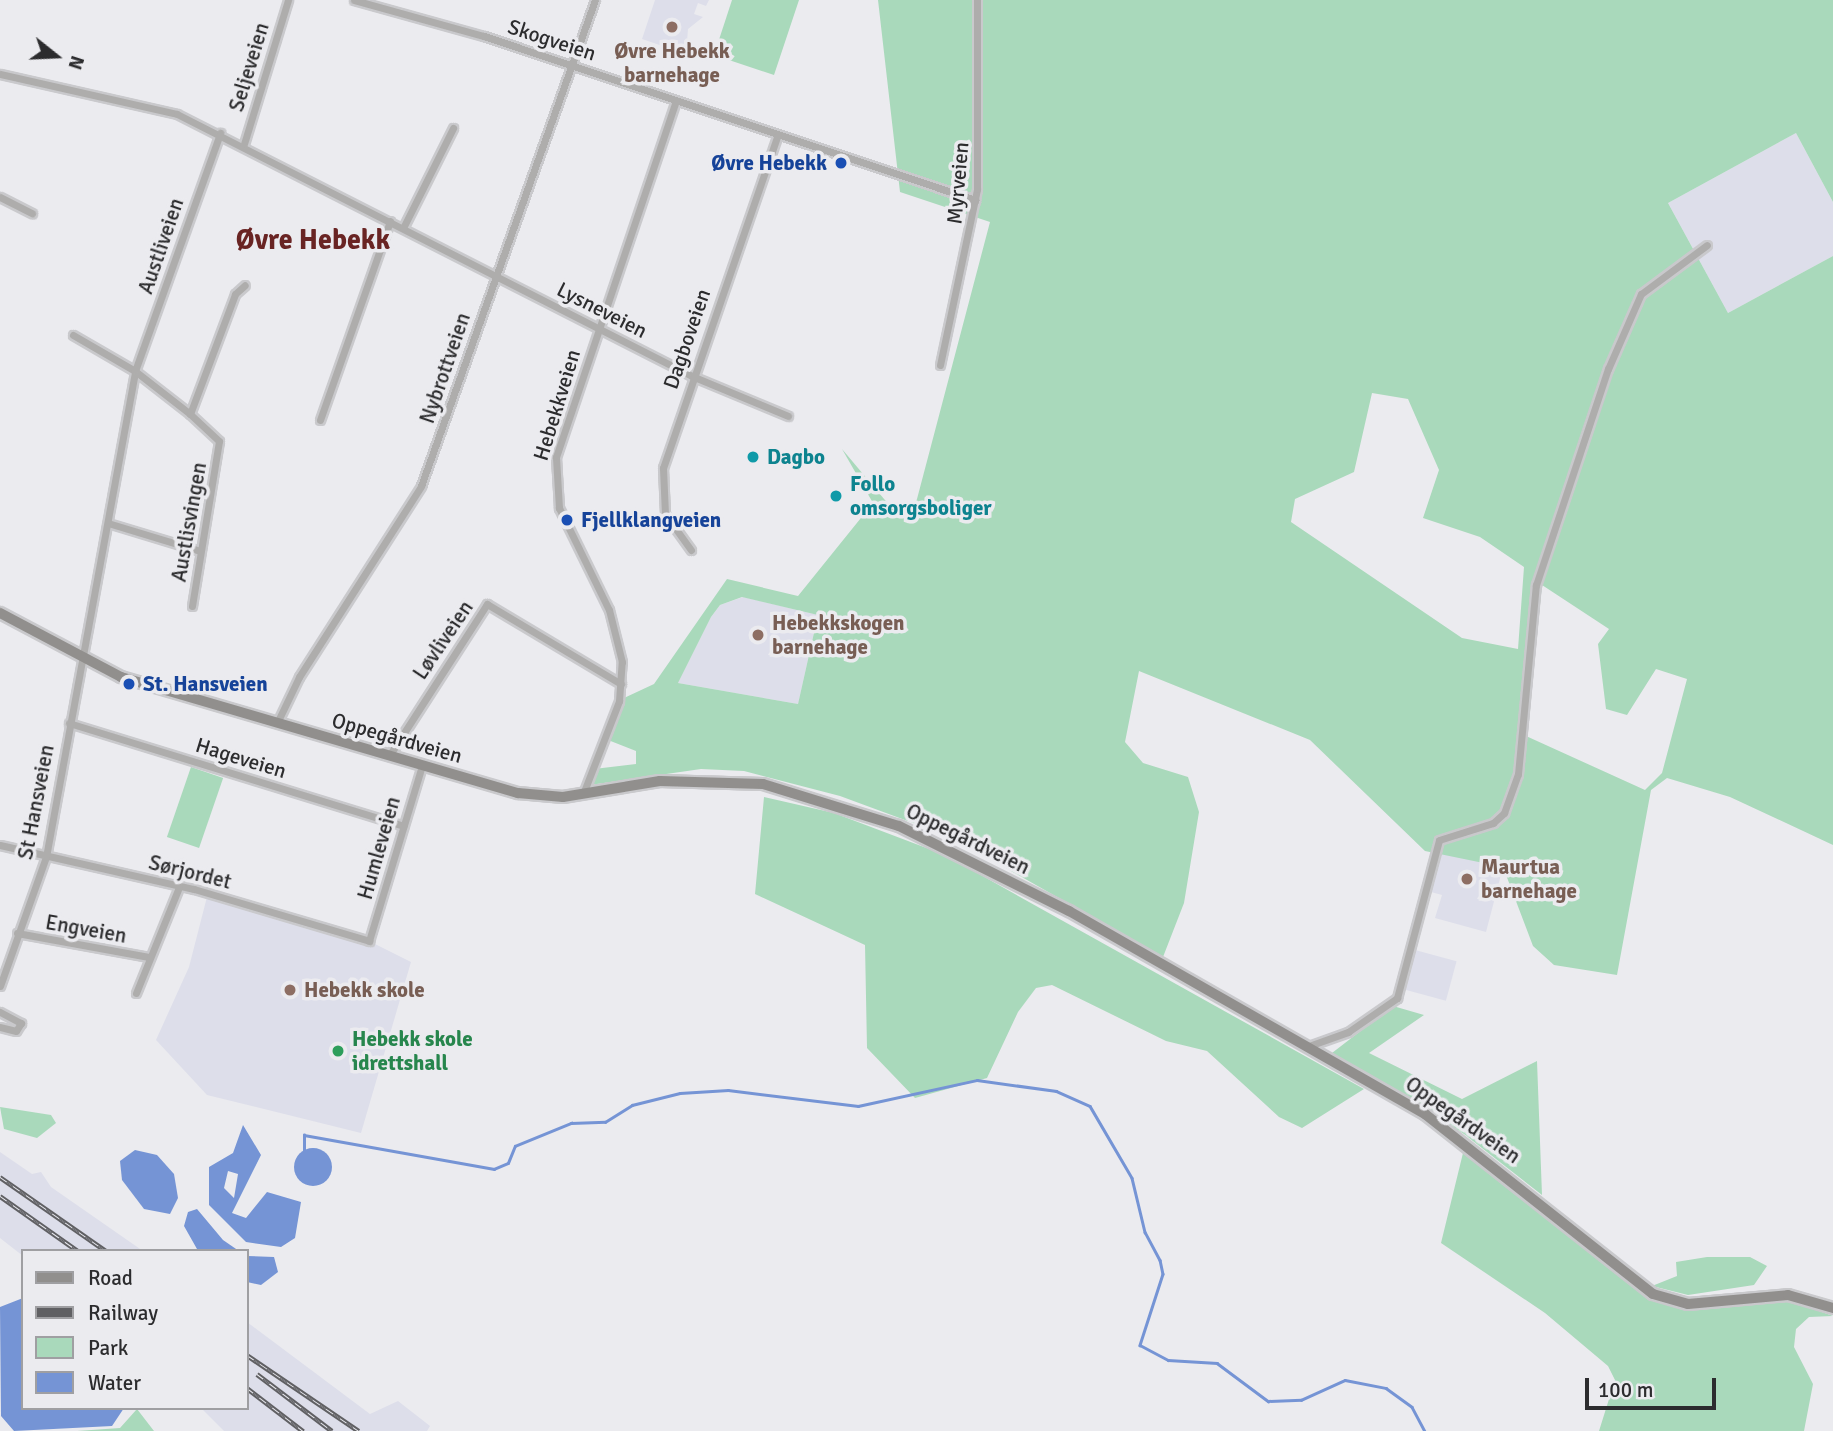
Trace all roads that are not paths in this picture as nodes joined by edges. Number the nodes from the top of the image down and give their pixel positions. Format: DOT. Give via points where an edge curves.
graph roads {
  1 [pos="288,0"];
  2 [pos="354,0"];
  3 [pos="595,0"];
  4 [pos="977,0"];
  5 [pos="572,64"];
  6 [pos="0,74"];
  7 [pos="676,101"];
  8 [pos="453,128"];
  9 [pos="220,133"];
  10 [pos="777,136"];
  11 [pos="244,144"];
  12 [pos="0,197"];
  13 [pos="975,200"];
  14 [pos="32,213"];
  15 [pos="390,221"];
  16 [pos="404,228"];
  17 [pos="1707,245"];
  18 [pos="496,276"];
  19 [pos="245,285"];
  20 [pos="600,327"];
  21 [pos="73,335"];
  22 [pos="940,365"];
  23 [pos="135,371"];
  24 [pos="692,376"];
  25 [pos="190,414"];
  26 [pos="788,416"];
  27 [pos="320,419"];
  28 [pos="108,523"];
  29 [pos="691,550"];
  30 [pos="200,551"];
  31 [pos="192,606"];
  32 [pos="0,613"];
  33 [pos="82,661"];
  34 [pos="621,684"];
  35 [pos="69,723"];
  36 [pos="277,723"];
  37 [pos="389,756"];
  38 [pos="422,765"];
  39 [pos="583,794"];
  40 [pos="403,826"];
  41 [pos="0,845"];
  42 [pos="46,857"];
  43 [pos="179,887"];
  44 [pos="17,933"];
  45 [pos="369,940"];
  46 [pos="149,957"];
  47 [pos="0,986"];
  48 [pos="136,993"];
  49 [pos="0,1012"];
  50 [pos="0,1027"];
  51 [pos="1306,1047"];
  52 [pos="1833,1308"];
  1 -- 11 [label="street, Seljeveien"];
  2 -- 5 [label="street, Skogveien"];
  3 -- 5 [label="street, Nybrottveien"];
  4 -- 13 [label="street, Myrveien" via="982,85"];
  5 -- 7 [label="street, Skogveien"];
  5 -- 18 [label="street, Nybrottveien"];
  6 -- 9 [label="street, Lysneveien" via="177,114"];
  7 -- 10 [label="street, Skogveien"];
  7 -- 20 [label="street, Hebekkveien"];
  8 -- 16 [label="street"];
  9 -- 11 [label="street, Lysneveien"];
  9 -- 23 [label="street, Austliveien"];
  10 -- 13 [label="street, Skogveien"];
  10 -- 24 [label="street, Dagboveien"];
  11 -- 15 [label="street, Lysneveien"];
  12 -- 14 [label="street"];
  13 -- 22 [label="street, Myrveien"];
  15 -- 16 [label="street, Lysneveien"];
  15 -- 27 [label="street"];
  16 -- 18 [label="street, Lysneveien"];
  17 -- 51 [label="street" via="1642,294 1608,369 1539,574 1518,774 1504,813 1493,823 1440,840 1397,998 1348,1032"];
  18 -- 20 [label="street, Lysneveien"];
  18 -- 36 [label="street, Nybrottveien" via="413,502 299,677"];
  19 -- 25 [label="street" via="235,295"];
  20 -- 24 [label="street, Lysneveien"];
  20 -- 34 [label="street, Hebekkveien" via="559,447 555,477 562,516 615,629"];
  21 -- 23 [label="street"];
  23 -- 25 [label="street, Austlisvingen"];
  23 -- 28 [label="street, Austliveien"];
  24 -- 26 [label="street, Lysneveien"];
  24 -- 29 [label="street, Dagboveien" via="661,491 671,529"];
  25 -- 30 [label="street, Austlisvingen" via="219,441"];
  28 -- 30 [label="street"];
  28 -- 33 [label="street, Austliveien"];
  30 -- 31 [label="street, Austlisvingen"];
  32 -- 33 [label="main road, Oppegårdveien"];
  33 -- 35 [label="street, St Hansveien"];
  33 -- 36 [label="main road, Oppegårdveien"];
  34 -- 37 [label="street, Løvliveien" via="487,604"];
  34 -- 39 [label="street, Hebekkveien"];
  35 -- 40 [label="street, Hageveien"];
  35 -- 42 [label="street, St Hansveien"];
  36 -- 37 [label="main road, Oppegårdveien"];
  37 -- 38 [label="main road, Oppegårdveien"];
  38 -- 39 [label="main road, Oppegårdveien" via="526,795"];
  38 -- 40 [label="street, Humleveien"];
  39 -- 51 [label="main road, Oppegårdveien" via="702,780 763,784 837,804 962,853"];
  40 -- 45 [label="street, Humleveien"];
  41 -- 42 [label="street, Sørjordet"];
  42 -- 43 [label="street, Sørjordet"];
  42 -- 44 [label="street, St Hansveien"];
  43 -- 45 [label="street, Sørjordet"];
  43 -- 46 [label="street, Engveien"];
  44 -- 46 [label="street, Engveien"];
  44 -- 47 [label="street, St Hansveien"];
  46 -- 48 [label="street, Engveien"];
  49 -- 50 [label="street" via="22,1023 16,1031"];
  51 -- 52 [label="main road, Oppegårdveien" via="1465,1142 1653,1294 1688,1304 1778,1294"];
}
